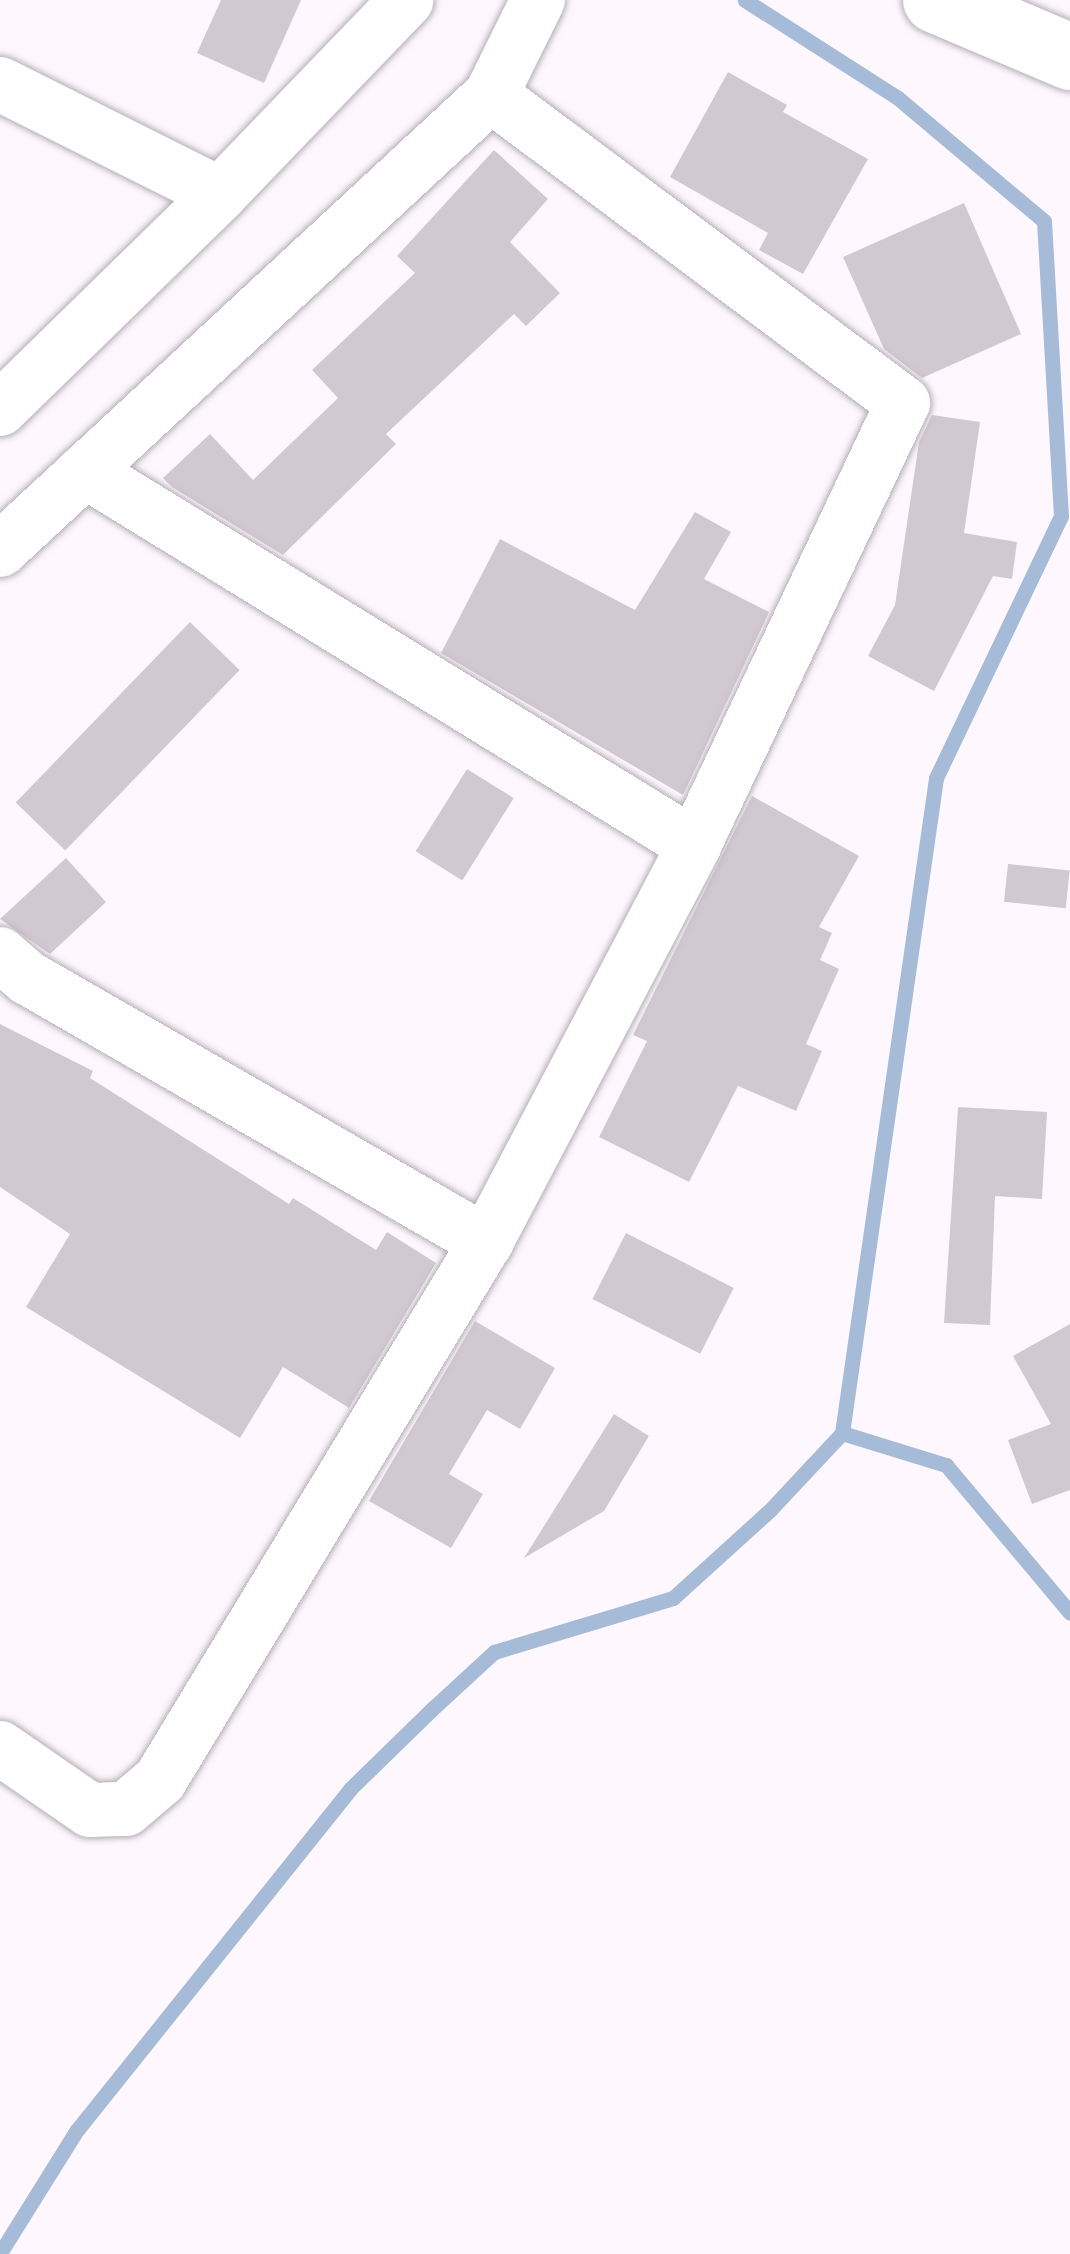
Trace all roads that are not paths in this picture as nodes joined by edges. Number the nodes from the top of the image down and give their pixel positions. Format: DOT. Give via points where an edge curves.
graph roads {
  1 [pos="406,0"];
  2 [pos="538,0"];
  3 [pos="936,0"];
  4 [pos="1054,50"];
  5 [pos="0,84"];
  6 [pos="491,95"];
  7 [pos="220,194"];
  8 [pos="0,410"];
  9 [pos="85,471"];
  10 [pos="0,550"];
  11 [pos="694,845"];
  12 [pos="9,979"];
  13 [pos="486,1242"];
  14 [pos="0,1748"];
  1 -- 7 [label="street"];
  2 -- 6 [label="street"];
  3 -- 4 [label="main road"];
  5 -- 7 [label="street"];
  6 -- 9 [label="street"];
  6 -- 11 [label="street" via="903,403"];
  7 -- 8 [label="street"];
  9 -- 10 [label="street"];
  9 -- 11 [label="street"];
  11 -- 13 [label="street"];
  12 -- 13 [label="street"];
  13 -- 14 [label="street" via="160,1780 126,1809 90,1810"];
}
